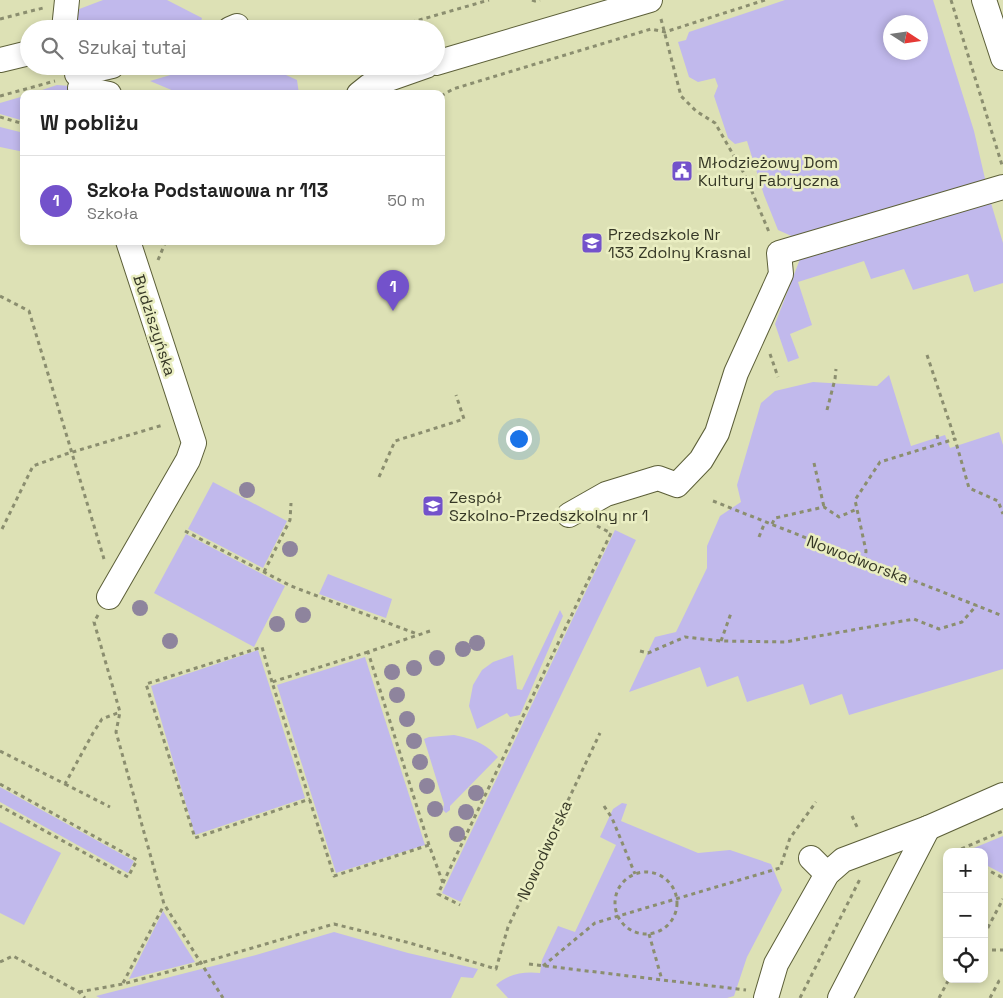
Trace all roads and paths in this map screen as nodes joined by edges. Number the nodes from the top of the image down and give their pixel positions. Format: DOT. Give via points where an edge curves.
graph roads {
  1 [pos="489,0"];
  2 [pos="532,0"];
  3 [pos="540,0"];
  4 [pos="765,0"];
  5 [pos="950,0"];
  6 [pos="984,0"];
  7 [pos="57,3"];
  8 [pos="655,8"];
  9 [pos="0,19"];
  10 [pos="62,20"];
  11 [pos="419,20"];
  12 [pos="666,32"];
  13 [pos="20,55"];
  14 [pos="1003,58"];
  15 [pos="0,60"];
  16 [pos="445,61"];
  17 [pos="90,75"];
  18 [pos="401,75"];
  19 [pos="78,80"];
  20 [pos="29,90"];
  21 [pos="100,90"];
  22 [pos="364,90"];
  23 [pos="20,92"];
  24 [pos="445,94"];
  25 [pos="0,96"];
  26 [pos="0,117"];
  27 [pos="20,123"];
  28 [pos="1003,168"];
  29 [pos="1003,186"];
  30 [pos="129,245"];
  31 [pos="779,254"];
  32 [pos="0,296"];
  33 [pos="927,355"];
  34 [pos="836,369"];
  35 [pos="456,395"];
  36 [pos="827,410"];
  37 [pos="184,414"];
  38 [pos="936,435"];
  39 [pos="955,439"];
  40 [pos="939,444"];
  41 [pos="72,453"];
  42 [pos="814,463"];
  43 [pos="379,477"];
  44 [pos="713,501"];
  45 [pos="291,503"];
  46 [pos="824,507"];
  47 [pos="857,510"];
  48 [pos="1003,514"];
  49 [pos="569,515"];
  50 [pos="765,522"];
  51 [pos="592,523"];
  52 [pos="772,524"];
  53 [pos="2,529"];
  54 [pos="185,531"];
  55 [pos="759,537"];
  56 [pos="865,561"];
  57 [pos="264,572"];
  58 [pos="112,590"];
  59 [pos="977,605"];
  60 [pos="731,613"];
  61 [pos="1003,616"];
  62 [pos="430,631"];
  63 [pos="418,634"];
  64 [pos="721,641"];
  65 [pos="640,651"];
  66 [pos="368,652"];
  67 [pos="272,682"];
  68 [pos="120,712"];
  69 [pos="600,733"];
  70 [pos="0,751"];
  71 [pos="0,784"];
  72 [pos="65,784"];
  73 [pos="1003,795"];
  74 [pos="310,799"];
  75 [pos="816,802"];
  76 [pos="0,806"];
  77 [pos="604,806"];
  78 [pos="110,807"];
  79 [pos="928,828"];
  80 [pos="1003,831"];
  81 [pos="429,845"];
  82 [pos="963,848"];
  83 [pos="867,851"];
  84 [pos="988,870"];
  85 [pos="635,874"];
  86 [pos="1003,878"];
  87 [pos="443,883"];
  88 [pos="677,898"];
  89 [pos="1003,900"];
  90 [pos="164,904"];
  91 [pos="460,905"];
  92 [pos="617,915"];
  93 [pos="988,928"];
  94 [pos="649,934"];
  95 [pos="988,950"];
  96 [pos="1003,950"];
  97 [pos="0,962"];
  98 [pos="201,963"];
  99 [pos="529,964"];
  100 [pos="543,966"];
  101 [pos="1003,979"];
  102 [pos="662,980"];
  103 [pos="947,983"];
  104 [pos="123,984"];
  105 [pos="80,992"];
  106 [pos="766,995"];
  107 [pos="85,998"];
  108 [pos="224,998"];
  109 [pos="800,998"];
  110 [pos="840,998"];
  111 [pos="939,998"];
  112 [pos="990,998"];
  1 -- 11 [label="path"];
  2 -- 3 [label="path"];
  4 -- 12 [label="path"];
  5 -- 28 [label="path"];
  6 -- 14 [label="street"];
  7 -- 9 [label="path"];
  7 -- 10 [label="street"];
  8 -- 12 [label="path"];
  8 -- 16 [label="street"];
  12 -- 24 [label="path" via="651,29"];
  12 -- 31 [label="path" via="681,96 715,123 745,175"];
  13 -- 15 [label="street"];
  17 -- 19 [label="street"];
  18 -- 22 [label="street"];
  19 -- 20 [label="path"];
  19 -- 21 [label="street"];
  23 -- 25 [label="path"];
  26 -- 27 [label="path"];
  29 -- 31 [label="street"];
  30 -- 37 [label="street, Budziszyńska"];
  31 -- 49 [label="street" via="781,274 736,373 717,433 701,460 677,485 658,478 606,494"];
  32 -- 41 [label="path" via="29,311"];
  33 -- 39 [label="path"];
  34 -- 36 [label="path"];
  35 -- 43 [label="path" via="464,419 395,441"];
  37 -- 41 [label="path"];
  37 -- 58 [label="street, Budziszyńska" via="194,443 188,460"];
  38 -- 40 [label="path"];
  39 -- 40 [label="path"];
  39 -- 48 [label="path" via="969,488 998,501"];
  40 -- 47 [label="path" via="880,462 855,500"];
  41 -- 53 [label="path" via="33,466"];
  41 -- 58 [label="path"];
  42 -- 46 [label="path"];
  44 -- 50 [label="path, Nowodworska"];
  45 -- 57 [label="path" via="290,520"];
  46 -- 47 [label="path" via="839,517"];
  46 -- 52 [label="path" via="776,518"];
  47 -- 56 [label="path" via="866,551"];
  50 -- 52 [label="path, Nowodworska"];
  50 -- 55 [label="path"];
  51 -- 87 [label="path" via="611,533"];
  52 -- 56 [label="path, Nowodworska"];
  54 -- 57 [label="path"];
  56 -- 59 [label="path, Nowodworska"];
  57 -- 63 [label="path" via="291,586"];
  58 -- 68 [label="path" via="94,622"];
  59 -- 61 [label="path, Nowodworska"];
  59 -- 64 [label="path" via="962,622 939,629 914,619 785,642"];
  60 -- 64 [label="path"];
  62 -- 63 [label="path"];
  63 -- 66 [label="path"];
  64 -- 65 [label="path" via="685,638 648,654"];
  66 -- 67 [label="path"];
  66 -- 81 [label="path"];
  67 -- 74 [label="path"];
  67 -- 74 [label="path" via="262,646 146,684 195,838"];
  68 -- 72 [label="path" via="102,719"];
  68 -- 90 [label="path" via="116,732"];
  69 -- 98 [label="path, Nowodworska" via="508,927 496,969 334,924"];
  70 -- 72 [label="path"];
  71 -- 76 [label="path" via="138,860 128,877"];
  72 -- 78 [label="path"];
  73 -- 79 [label="street"];
  74 -- 81 [label="path" via="334,876"];
  75 -- 88 [label="path" via="790,838 780,868"];
  77 -- 85 [label="path"];
  79 -- 83 [label="street"];
  79 -- 110 [label="street"];
  80 -- 82 [label="path"];
  81 -- 87 [label="path"];
  83 -- 106 [label="street" via="819,866 776,964"];
  83 -- 109 [label="path" via="868,863"];
  84 -- 86 [label="path"];
  85 -- 88 [label="path" via="648,872 666,879"];
  85 -- 92 [label="path" via="622,884 617,893"];
  87 -- 91 [label="path" via="438,894"];
  88 -- 92 [label="path"];
  88 -- 94 [label="path" via="674,916 668,925"];
  89 -- 93 [label="path"];
  90 -- 98 [label="path"];
  90 -- 104 [label="path"];
  92 -- 94 [label="path" via="629,929"];
  92 -- 100 [label="path" via="595,923"];
  94 -- 102 [label="path"];
  95 -- 96 [label="path"];
  97 -- 105 [label="path" via="13,956"];
  98 -- 104 [label="path"];
  98 -- 108 [label="path"];
  99 -- 100 [label="path"];
  100 -- 102 [label="path"];
  101 -- 112 [label="path" via="998,981"];
  102 -- 106 [label="path"];
  103 -- 111 [label="path"];
  104 -- 105 [label="path"];
  105 -- 107 [label="path"];
}
